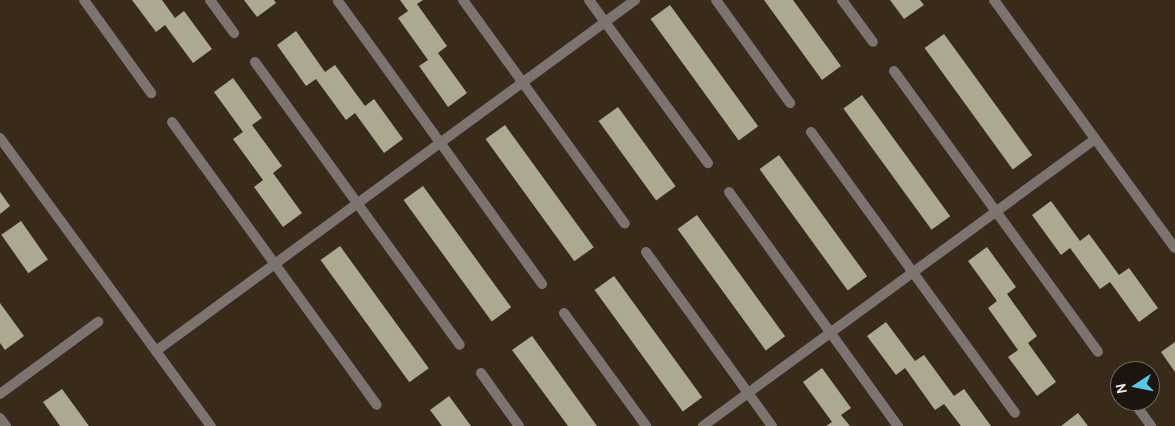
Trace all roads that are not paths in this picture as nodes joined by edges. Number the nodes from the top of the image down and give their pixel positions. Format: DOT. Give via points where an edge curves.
graph roads {
  1 [pos="84,0"];
  2 [pos="210,0"];
  3 [pos="463,0"];
  4 [pos="589,0"];
  5 [pos="635,0"];
  6 [pos="716,0"];
  7 [pos="842,0"];
  8 [pos="994,0"];
  9 [pos="338,2"];
  10 [pos="605,22"];
  11 [pos="234,33"];
  12 [pos="873,42"];
  13 [pos="255,62"];
  14 [pos="894,71"];
  15 [pos="523,82"];
  16 [pos="152,93"];
  17 [pos="790,103"];
  18 [pos="172,122"];
  19 [pos="811,132"];
  20 [pos="0,138"];
  21 [pos="1095,139"];
  22 [pos="440,143"];
  23 [pos="708,163"];
  24 [pos="729,192"];
  25 [pos="357,203"];
  26 [pos="995,212"];
  27 [pos="625,224"];
  28 [pos="1175,248"];
  29 [pos="646,252"];
  30 [pos="275,264"];
  31 [pos="913,272"];
  32 [pos="542,284"];
  33 [pos="564,313"];
  34 [pos="98,322"];
  35 [pos="830,332"];
  36 [pos="460,344"];
  37 [pos="156,351"];
  38 [pos="1098,352"];
  39 [pos="481,373"];
  40 [pos="748,393"];
  41 [pos="0,394"];
  42 [pos="377,405"];
  43 [pos="1140,411"];
  44 [pos="1015,412"];
  45 [pos="0,418"];
  46 [pos="6,426"];
  47 [pos="210,426"];
  48 [pos="519,426"];
  49 [pos="646,426"];
  50 [pos="703,426"];
  51 [pos="772,426"];
  52 [pos="898,426"];
  53 [pos="1151,426"];
  1 -- 16 [label="lane"];
  2 -- 11 [label="lane"];
  3 -- 15 [label="lane"];
  4 -- 10 [label="lane"];
  5 -- 10 [label="lane"];
  6 -- 17 [label="lane"];
  7 -- 12 [label="lane"];
  8 -- 21 [label="lane"];
  9 -- 22 [label="lane"];
  10 -- 15 [label="lane"];
  10 -- 23 [label="lane"];
  13 -- 25 [label="lane"];
  14 -- 26 [label="lane"];
  15 -- 22 [label="lane"];
  15 -- 27 [label="lane"];
  18 -- 30 [label="lane"];
  19 -- 31 [label="lane"];
  20 -- 37 [label="lane"];
  21 -- 26 [label="lane"];
  21 -- 28 [label="lane"];
  22 -- 25 [label="lane"];
  22 -- 32 [label="lane"];
  24 -- 35 [label="lane"];
  25 -- 30 [label="lane"];
  25 -- 36 [label="lane"];
  26 -- 31 [label="lane"];
  26 -- 38 [label="lane"];
  29 -- 40 [label="lane"];
  30 -- 37 [label="lane"];
  30 -- 42 [label="lane"];
  31 -- 35 [label="lane"];
  31 -- 44 [label="lane"];
  33 -- 49 [label="lane"];
  34 -- 41 [label="lane"];
  35 -- 40 [label="lane"];
  35 -- 52 [label="lane"];
  37 -- 47 [label="lane"];
  39 -- 48 [label="lane"];
  40 -- 50 [label="lane"];
  40 -- 51 [label="lane"];
  43 -- 53 [label="lane"];
  45 -- 46 [label="lane"];
}
